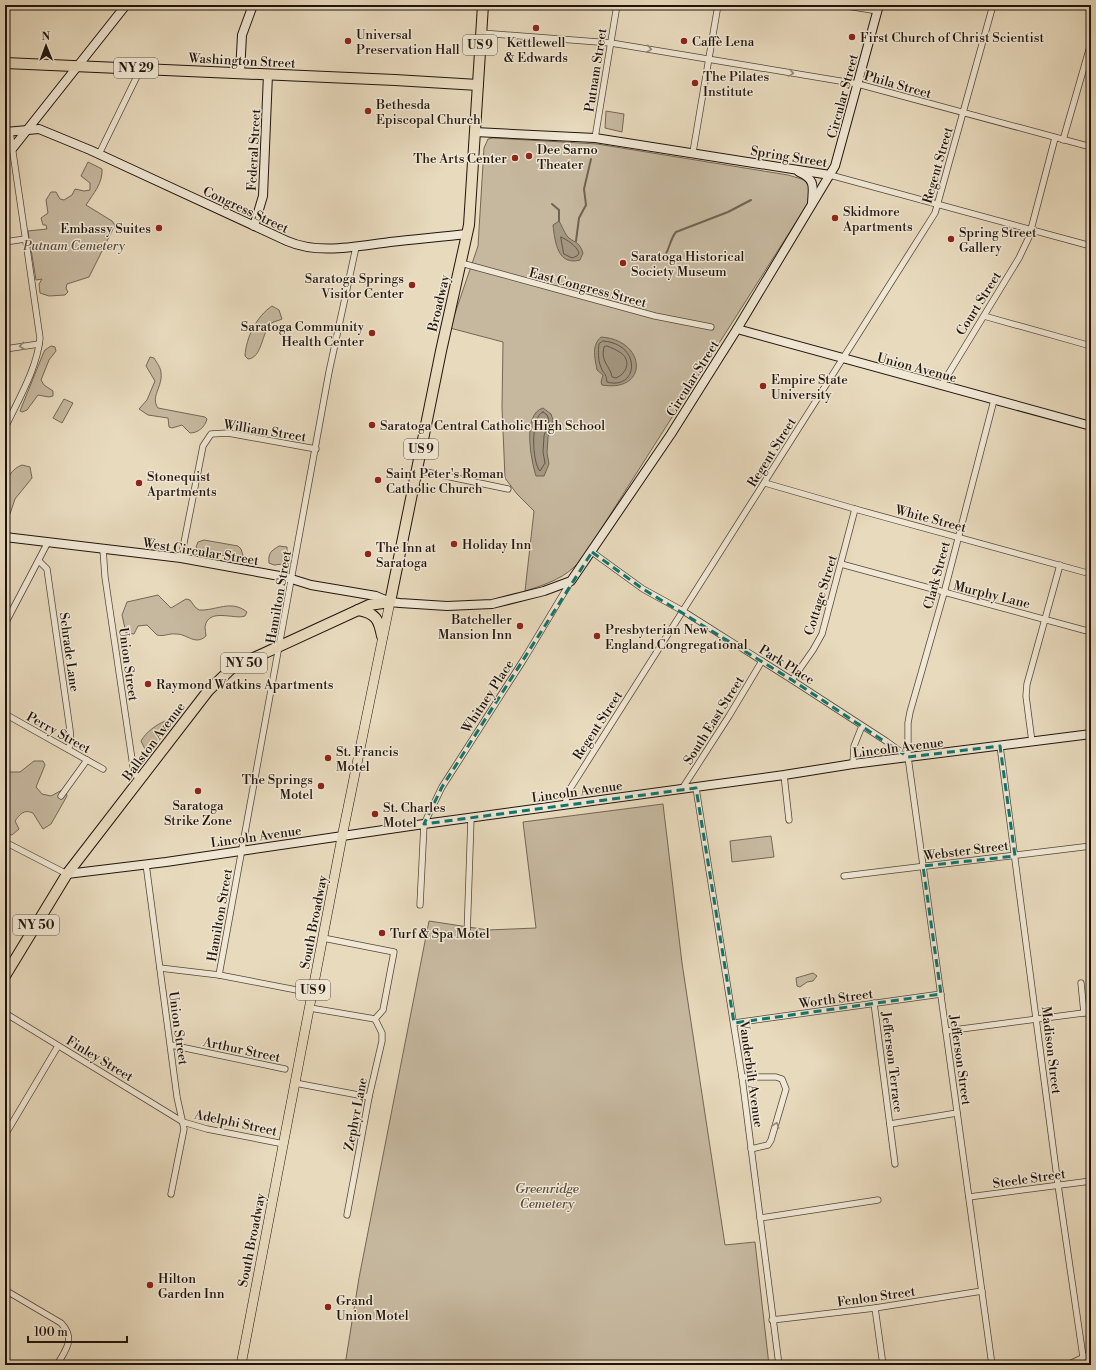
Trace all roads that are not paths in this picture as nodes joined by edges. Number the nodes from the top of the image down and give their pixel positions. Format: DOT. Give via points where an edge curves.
graph roads {
  1 [pos="126,5"];
  2 [pos="253,5"];
  3 [pos="483,5"];
  4 [pos="617,5"];
  5 [pos="718,5"];
  6 [pos="841,5"];
  7 [pos="993,5"];
  8 [pos="879,8"];
  9 [pos="481,33"];
  10 [pos="611,43"];
  11 [pos="1091,43"];
  12 [pos="1090,55"];
  13 [pos="709,59"];
  14 [pos="5,63"];
  15 [pos="79,66"];
  16 [pos="141,68"];
  17 [pos="240,73"];
  18 [pos="268,74"];
  19 [pos="858,84"];
  20 [pos="478,85"];
  21 [pos="963,113"];
  22 [pos="28,129"];
  23 [pos="8,132"];
  24 [pos="475,132"];
  25 [pos="595,138"];
  26 [pos="1055,138"];
  27 [pos="1064,140"];
  28 [pos="1091,147"];
  29 [pos="12,149"];
  30 [pos="693,152"];
  31 [pos="99,154"];
  32 [pos="793,168"];
  33 [pos="830,175"];
  34 [pos="812,205"];
  35 [pos="938,205"];
  36 [pos="254,226"];
  37 [pos="1030,231"];
  38 [pos="467,234"];
  39 [pos="26,239"];
  40 [pos="5,242"];
  41 [pos="356,246"];
  42 [pos="1091,246"];
  43 [pos="461,263"];
  44 [pos="984,316"];
  45 [pos="711,328"];
  46 [pos="737,329"];
  47 [pos="39,344"];
  48 [pos="1091,346"];
  49 [pos="5,349"];
  50 [pos="843,359"];
  51 [pos="941,386"];
  52 [pos="994,400"];
  53 [pos="1091,426"];
  54 [pos="5,428"];
  55 [pos="316,449"];
  56 [pos="417,470"];
  57 [pos="765,483"];
  58 [pos="508,489"];
  59 [pos="854,509"];
  60 [pos="5,536"];
  61 [pos="958,537"];
  62 [pos="48,542"];
  63 [pos="103,549"];
  64 [pos="592,552"];
  65 [pos="182,558"];
  66 [pos="39,561"];
  67 [pos="841,564"];
  68 [pos="1060,565"];
  69 [pos="1091,574"];
  70 [pos="292,580"];
  71 [pos="571,581"];
  72 [pos="944,593"];
  73 [pos="390,602"];
  74 [pos="358,610"];
  75 [pos="683,611"];
  76 [pos="1046,620"];
  77 [pos="5,624"];
  78 [pos="1091,632"];
  79 [pos="382,636"];
  80 [pos="280,648"];
  81 [pos="762,661"];
  82 [pos="792,680"];
  83 [pos="5,714"];
  84 [pos="862,726"];
  85 [pos="1091,734"];
  86 [pos="1032,742"];
  87 [pos="1000,746"];
  88 [pos="68,749"];
  89 [pos="908,757"];
  90 [pos="87,760"];
  91 [pos="853,764"];
  92 [pos="103,769"];
  93 [pos="784,776"];
  94 [pos="140,780"];
  95 [pos="696,788"];
  96 [pos="682,789"];
  97 [pos="61,796"];
  98 [pos="565,805"];
  99 [pos="471,818"];
  100 [pos="789,820"];
  101 [pos="424,824"];
  102 [pos="342,837"];
  103 [pos="5,842"];
  104 [pos="1091,846"];
  105 [pos="241,850"];
  106 [pos="1016,856"];
  107 [pos="146,864"];
  108 [pos="923,866"];
  109 [pos="67,874"];
  110 [pos="844,876"];
  111 [pos="420,905"];
  112 [pos="467,936"];
  113 [pos="323,938"];
  114 [pos="160,968"];
  115 [pos="219,975"];
  116 [pos="5,976"];
  117 [pos="1081,983"];
  118 [pos="312,993"];
  119 [pos="941,994"];
  120 [pos="874,1004"];
  121 [pos="310,1008"];
  122 [pos="1091,1012"];
  123 [pos="5,1013"];
  124 [pos="1084,1013"];
  125 [pos="375,1019"];
  126 [pos="1037,1019"];
  127 [pos="734,1023"];
  128 [pos="946,1031"];
  129 [pos="171,1045"];
  130 [pos="58,1046"];
  131 [pos="285,1069"];
  132 [pos="742,1077"];
  133 [pos="295,1083"];
  134 [pos="369,1097"];
  135 [pos="958,1113"];
  136 [pos="183,1122"];
  137 [pos="890,1124"];
  138 [pos="5,1135"];
  139 [pos="284,1144"];
  140 [pos="751,1149"];
  141 [pos="896,1164"];
  142 [pos="1091,1181"];
  143 [pos="1058,1185"];
  144 [pos="171,1194"];
  145 [pos="969,1197"];
  146 [pos="878,1200"];
  147 [pos="347,1215"];
  148 [pos="760,1218"];
  149 [pos="982,1291"];
  150 [pos="6,1292"];
  151 [pos="875,1308"];
  152 [pos="772,1320"];
  153 [pos="1091,1354"];
  154 [pos="1083,1357"];
  155 [pos="57,1365"];
  156 [pos="241,1365"];
  157 [pos="779,1365"];
  158 [pos="883,1365"];
  159 [pos="992,1365"];
  160 [pos="1068,1365"];
  1 -- 15 [label="street"];
  2 -- 17 [label="street" via="242,35"];
  3 -- 9 [label="highway, Broadway / US 9"];
  4 -- 10 [label="street, Putnam Street"];
  5 -- 13 [label="street"];
  6 -- 8 [label="street"];
  7 -- 21 [label="street, Regent Street"];
  8 -- 19 [label="street, Circular Street"];
  9 -- 10 [label="street, Phila Street"];
  9 -- 20 [label="highway, Broadway / US 9"];
  10 -- 13 [label="street, Phila Street, one-way"];
  10 -- 25 [label="street, Putnam Street"];
  11 -- 12 [label="street"];
  12 -- 27 [label="street"];
  13 -- 19 [label="street, Phila Street, one-way"];
  13 -- 30 [label="street"];
  14 -- 15 [label="highway, Washington Street / NY 29"];
  15 -- 16 [label="highway, Washington Street / NY 29"];
  15 -- 22 [label="street"];
  16 -- 17 [label="highway, Washington Street / NY 29"];
  16 -- 31 [label="street"];
  17 -- 18 [label="highway, Washington Street / NY 29"];
  18 -- 20 [label="highway, Washington Street / NY 29"];
  18 -- 36 [label="street, Federal Street" via="262,196"];
  19 -- 21 [label="street, Phila Street"];
  19 -- 33 [label="street, Circular Street" via="835,166"];
  20 -- 24 [label="highway, Broadway / US 9"];
  21 -- 26 [label="street, Phila Street"];
  21 -- 35 [label="street, Regent Street"];
  22 -- 23 [label="street, Congress Street"];
  22 -- 29 [label="street"];
  22 -- 31 [label="street, Congress Street" via="39,129"];
  23 -- 29 [label="street"];
  24 -- 25 [label="street, Spring Street"];
  24 -- 38 [label="highway, Broadway / US 9"];
  25 -- 30 [label="street, Spring Street"];
  26 -- 27 [label="street, Phila Street"];
  26 -- 37 [label="street, Court Street"];
  27 -- 28 [label="street, Phila Street"];
  29 -- 39 [label="street"];
  30 -- 32 [label="street, Spring Street"];
  31 -- 36 [label="street, Congress Street"];
  32 -- 33 [label="street, Spring Street"];
  32 -- 34 [label="street" via="809,177 813,186"];
  33 -- 34 [label="street, Circular Street"];
  33 -- 35 [label="street, Spring Street"];
  34 -- 46 [label="street, Circular Street"];
  35 -- 37 [label="street, Spring Street"];
  35 -- 50 [label="street, Regent Street"];
  36 -- 41 [label="street, Congress Street" via="306,248"];
  37 -- 42 [label="street, Spring Street"];
  37 -- 44 [label="street, Court Street" via="1019,258"];
  38 -- 41 [label="street, Congress Street"];
  38 -- 43 [label="highway, Broadway / US 9"];
  39 -- 40 [label="street"];
  39 -- 47 [label="street"];
  41 -- 55 [label="street, Hamilton Street" via="329,372"];
  43 -- 45 [label="street, East Congress Street" via="655,316"];
  43 -- 56 [label="highway, Broadway / US 9" via="440,351"];
  44 -- 48 [label="street"];
  44 -- 51 [label="street, Court Street"];
  46 -- 50 [label="street, Union Avenue"];
  46 -- 64 [label="street, Circular Street"];
  47 -- 49 [label="street, one-way"];
  47 -- 54 [label="street" via="22,393"];
  50 -- 51 [label="street, Union Avenue"];
  50 -- 57 [label="street, Regent Street"];
  51 -- 52 [label="street, Union Avenue"];
  52 -- 53 [label="street, Union Avenue"];
  52 -- 61 [label="street, Clark Street"];
  55 -- 65 [label="street, William Street" via="228,433 211,434 203,446"];
  55 -- 70 [label="street, Hamilton Street"];
  56 -- 58 [label="street"];
  56 -- 73 [label="highway, Broadway / US 9"];
  57 -- 59 [label="street, White Street"];
  57 -- 75 [label="street, Regent Street"];
  59 -- 61 [label="street, White Street"];
  59 -- 67 [label="street, Cottage Street"];
  60 -- 62 [label="street, West Circular Street"];
  61 -- 68 [label="street, White Street"];
  61 -- 72 [label="street, Clark Street"];
  62 -- 63 [label="street, West Circular Street"];
  62 -- 66 [label="street"];
  63 -- 65 [label="street, West Circular Street"];
  63 -- 94 [label="street, Union Street" via="104,577 134,773"];
  64 -- 71 [label="street, Circular Street"];
  64 -- 75 [label="street, Park Place" via="643,589"];
  65 -- 70 [label="street, West Circular Street"];
  66 -- 77 [label="street"];
  66 -- 88 [label="street, Schrade Lane" via="47,569 70,730 71,743"];
  67 -- 72 [label="street, Murphy Lane"];
  67 -- 82 [label="street, Cottage Street" via="822,634"];
  68 -- 69 [label="street, White Street"];
  68 -- 76 [label="street"];
  70 -- 73 [label="street, West Circular Street" via="376,596"];
  70 -- 80 [label="street, Hamilton Street"];
  71 -- 73 [label="street" via="544,592 492,604 446,606"];
  71 -- 101 [label="street, Whitney Place" via="442,787"];
  72 -- 76 [label="street, Murphy Lane"];
  72 -- 89 [label="street, Clark Street" via="910,712"];
  73 -- 74 [label="highway, Ballston Avenue / NY 50" via="369,605"];
  73 -- 79 [label="main road, South Broadway / US 9"];
  74 -- 79 [label="highway" via="368,612 376,618"];
  74 -- 80 [label="highway, Ballston Avenue / NY 50"];
  75 -- 81 [label="street, Park Place"];
  75 -- 98 [label="street, Regent Street" via="568,792"];
  76 -- 78 [label="street, Murphy Lane"];
  76 -- 86 [label="street" via="1027,684 1026,696"];
  79 -- 102 [label="main road, South Broadway / US 9"];
  80 -- 94 [label="highway, Ballston Avenue / NY 50" via="232,668 221,677"];
  80 -- 105 [label="street, Hamilton Street"];
  81 -- 82 [label="street, Park Place"];
  81 -- 96 [label="street, South East Street"];
  82 -- 84 [label="street, Park Place"];
  83 -- 88 [label="street, Perry Street"];
  84 -- 89 [label="street, Park Place"];
  84 -- 91 [label="street" via="854,746"];
  85 -- 86 [label="street, Lincoln Avenue"];
  86 -- 87 [label="street, Lincoln Avenue"];
  87 -- 89 [label="street, Lincoln Avenue"];
  87 -- 106 [label="street, Madison Street"];
  88 -- 90 [label="street, Perry Street"];
  89 -- 91 [label="street, Lincoln Avenue"];
  89 -- 108 [label="street, Jefferson Street"];
  90 -- 92 [label="street, Perry Street"];
  90 -- 97 [label="street"];
  91 -- 93 [label="street, Lincoln Avenue"];
  93 -- 95 [label="street, Lincoln Avenue"];
  93 -- 100 [label="street"];
  94 -- 109 [label="highway, Ballston Avenue / NY 50"];
  95 -- 96 [label="street, Lincoln Avenue"];
  95 -- 127 [label="street, Vanderbilt Avenue"];
  96 -- 98 [label="street, Lincoln Avenue"];
  98 -- 99 [label="street, Lincoln Avenue"];
  99 -- 101 [label="street, Lincoln Avenue"];
  99 -- 112 [label="street"];
  101 -- 102 [label="street, Lincoln Avenue"];
  101 -- 111 [label="street"];
  102 -- 105 [label="street, Lincoln Avenue"];
  102 -- 113 [label="main road, South Broadway / US 9"];
  103 -- 109 [label="street"];
  104 -- 106 [label="street, Webster Street"];
  105 -- 107 [label="street, Lincoln Avenue"];
  105 -- 115 [label="street, Hamilton Street"];
  106 -- 108 [label="street, Webster Street"];
  106 -- 126 [label="street, Madison Street"];
  107 -- 109 [label="street, Lincoln Avenue"];
  107 -- 114 [label="street, Union Street"];
  108 -- 110 [label="street, Webster Street"];
  108 -- 119 [label="street, Jefferson Street"];
  109 -- 116 [label="highway, Ballston Avenue / NY 50"];
  113 -- 118 [label="main road, South Broadway / US 9"];
  113 -- 125 [label="street" via="394,952 383,1010"];
  114 -- 115 [label="street"];
  114 -- 129 [label="street, Union Street"];
  115 -- 118 [label="street"];
  117 -- 124 [label="street"];
  118 -- 121 [label="main road, South Broadway / US 9"];
  119 -- 120 [label="street, Worth Street"];
  119 -- 128 [label="street, Jefferson Street"];
  120 -- 127 [label="street, Worth Street"];
  120 -- 137 [label="street, Jefferson Terrace"];
  121 -- 125 [label="street"];
  121 -- 133 [label="main road, South Broadway / US 9"];
  122 -- 124 [label="street"];
  123 -- 130 [label="street, Finley Street"];
  124 -- 126 [label="street"];
  125 -- 134 [label="street, Zephyr Lane" via="382,1033 382,1041"];
  126 -- 128 [label="street"];
  126 -- 143 [label="street, Madison Street"];
  127 -- 132 [label="street, Vanderbilt Avenue"];
  128 -- 135 [label="street, Jefferson Street"];
  129 -- 131 [label="street, Arthur Street"];
  129 -- 136 [label="street, Union Street" via="177,1097"];
  130 -- 136 [label="street, Finley Street"];
  130 -- 138 [label="street"];
  132 -- 140 [label="street, Vanderbilt Avenue"];
  140 -- 132 [label="street, one-way" via="768,1145 772,1140 786,1089 782,1079 776,1077"];
  133 -- 134 [label="street"];
  133 -- 139 [label="main road, South Broadway / US 9"];
  134 -- 147 [label="street, Zephyr Lane"];
  135 -- 137 [label="street, Jefferson Terrace"];
  135 -- 145 [label="street, Jefferson Street"];
  136 -- 139 [label="street, Adelphi Street"];
  136 -- 144 [label="street, Union Street" via="184,1129"];
  137 -- 141 [label="street, Jefferson Terrace"];
  139 -- 156 [label="main road, South Broadway / US 9"];
  140 -- 148 [label="street, Vanderbilt Avenue"];
  142 -- 143 [label="street, Steele Street"];
  143 -- 145 [label="street, Steele Street"];
  143 -- 154 [label="street, Madison Street"];
  145 -- 149 [label="street, Jefferson Street"];
  146 -- 148 [label="street"];
  148 -- 152 [label="street, Vanderbilt Avenue"];
  149 -- 151 [label="street, Fenlon Street"];
  149 -- 159 [label="street, Jefferson Street"];
  150 -- 155 [label="street" via="67,1330 67,1347"];
  151 -- 152 [label="street, Fenlon Street"];
  151 -- 158 [label="street"];
  152 -- 157 [label="street, Vanderbilt Avenue"];
  153 -- 154 [label="street"];
  154 -- 160 [label="street"];
}
